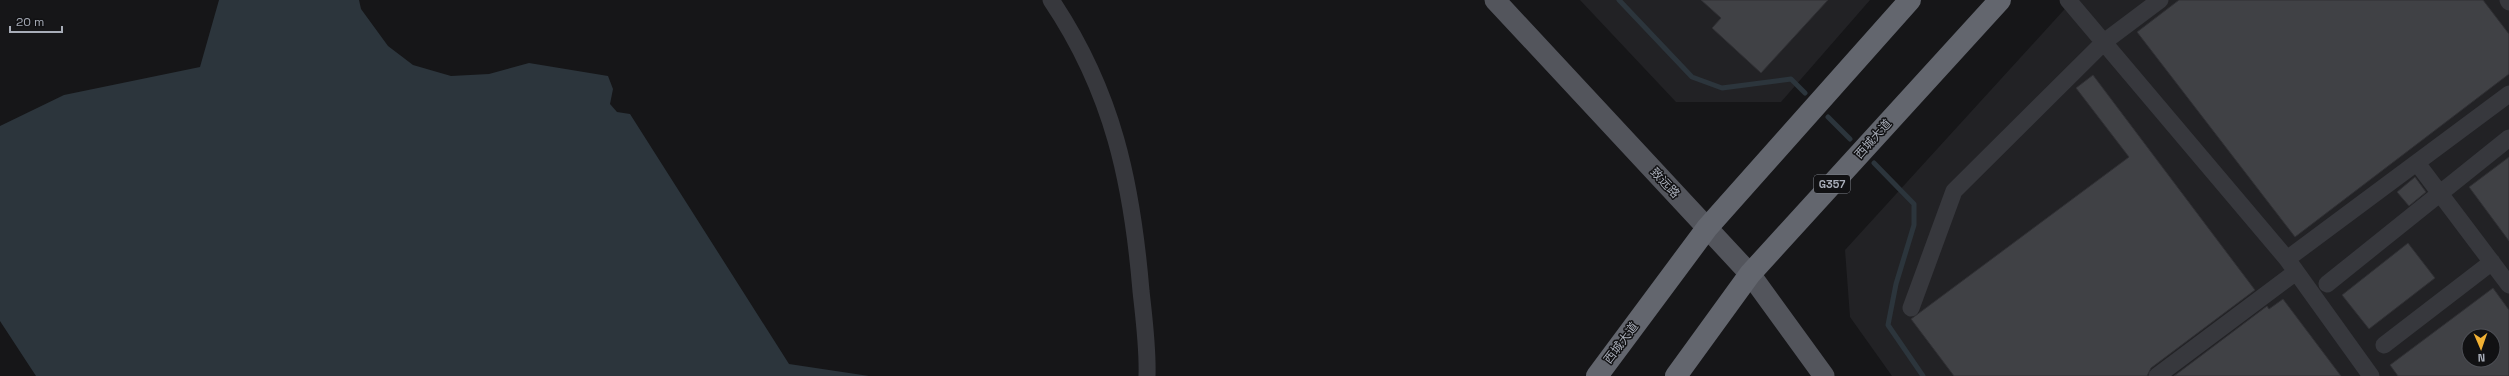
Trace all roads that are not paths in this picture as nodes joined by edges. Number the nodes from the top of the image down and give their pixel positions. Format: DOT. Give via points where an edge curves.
graph roads {
  1 [pos="1051,0"];
  2 [pos="1495,0"];
  3 [pos="1910,0"];
  4 [pos="2000,0"];
  5 [pos="2068,0"];
  6 [pos="2160,0"];
  7 [pos="2104,42"];
  8 [pos="2509,94"];
  9 [pos="2509,138"];
  10 [pos="2416,163"];
  11 [pos="2439,193"];
  12 [pos="1707,228"];
  13 [pos="2492,262"];
  14 [pos="2291,266"];
  15 [pos="1750,274"];
  16 [pos="2327,284"];
  17 [pos="2509,285"];
  18 [pos="1911,308"];
  19 [pos="2384,345"];
  20 [pos="1147,376"];
  21 [pos="1597,376"];
  22 [pos="1676,376"];
  23 [pos="1824,376"];
  24 [pos="2157,376"];
  25 [pos="2371,376"];
  1 -- 20 [label="street" via="1072,30 1096,77 1114,125 1125,170 1138,252"];
  2 -- 12 [label="main road, 致远路"];
  3 -- 12 [label="highway, 西城大道"];
  4 -- 15 [label="highway, 西城大道 / G357"];
  5 -- 7 [label="street"];
  6 -- 7 [label="street"];
  7 -- 14 [label="street"];
  7 -- 18 [label="street" via="1954,191"];
  8 -- 10 [label="street"];
  9 -- 11 [label="street"];
  10 -- 11 [label="street"];
  10 -- 14 [label="street"];
  11 -- 13 [label="street"];
  11 -- 16 [label="street"];
  12 -- 15 [label="main road, 致远路"];
  12 -- 21 [label="highway, 西城大道"];
  13 -- 17 [label="street"];
  13 -- 19 [label="street"];
  14 -- 24 [label="street"];
  14 -- 25 [label="street"];
  15 -- 22 [label="highway, 西城大道 / G357"];
  15 -- 23 [label="main road, 致远路"];
}
